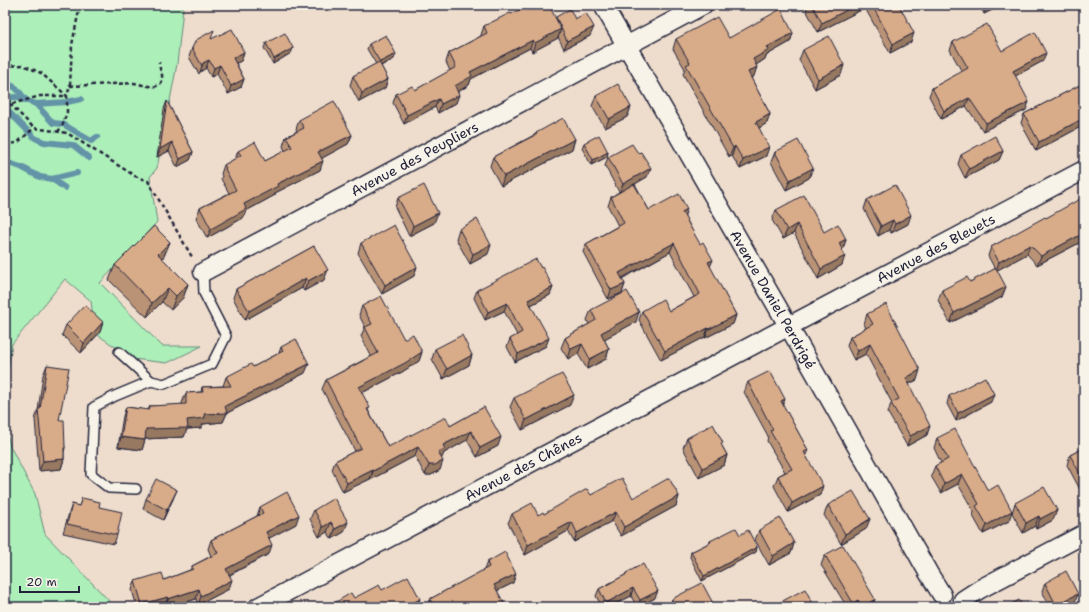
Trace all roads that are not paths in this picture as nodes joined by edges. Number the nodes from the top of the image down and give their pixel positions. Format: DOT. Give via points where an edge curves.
graph roads {
  1 [pos="603,5"];
  2 [pos="703,5"];
  3 [pos="626,46"];
  4 [pos="1084,170"];
  5 [pos="204,272"];
  6 [pos="789,327"];
  7 [pos="119,352"];
  8 [pos="151,382"];
  9 [pos="136,489"];
  10 [pos="1084,534"];
  11 [pos="939,601"];
  12 [pos="964,604"];
  13 [pos="258,607"];
  1 -- 3 [label="street, Avenue Daniel Perdrigé"];
  2 -- 3 [label="street, Avenue des Peupliers"];
  3 -- 5 [label="street, Avenue des Peupliers"];
  3 -- 6 [label="street, Avenue Daniel Perdrigé"];
  4 -- 6 [label="street, Avenue des Bleuets"];
  5 -- 8 [label="lane" via="204,293 226,336 212,364 164,384"];
  6 -- 11 [label="street, Avenue Daniel Perdrigé" via="929,574"];
  6 -- 13 [label="street, Avenue des Chênes"];
  7 -- 8 [label="lane"];
  8 -- 9 [label="lane" via="94,407 91,474 109,488"];
  10 -- 12 [label="street" via="980,588"];
  11 -- 12 [label="street" via="947,594 956,594"];
}
